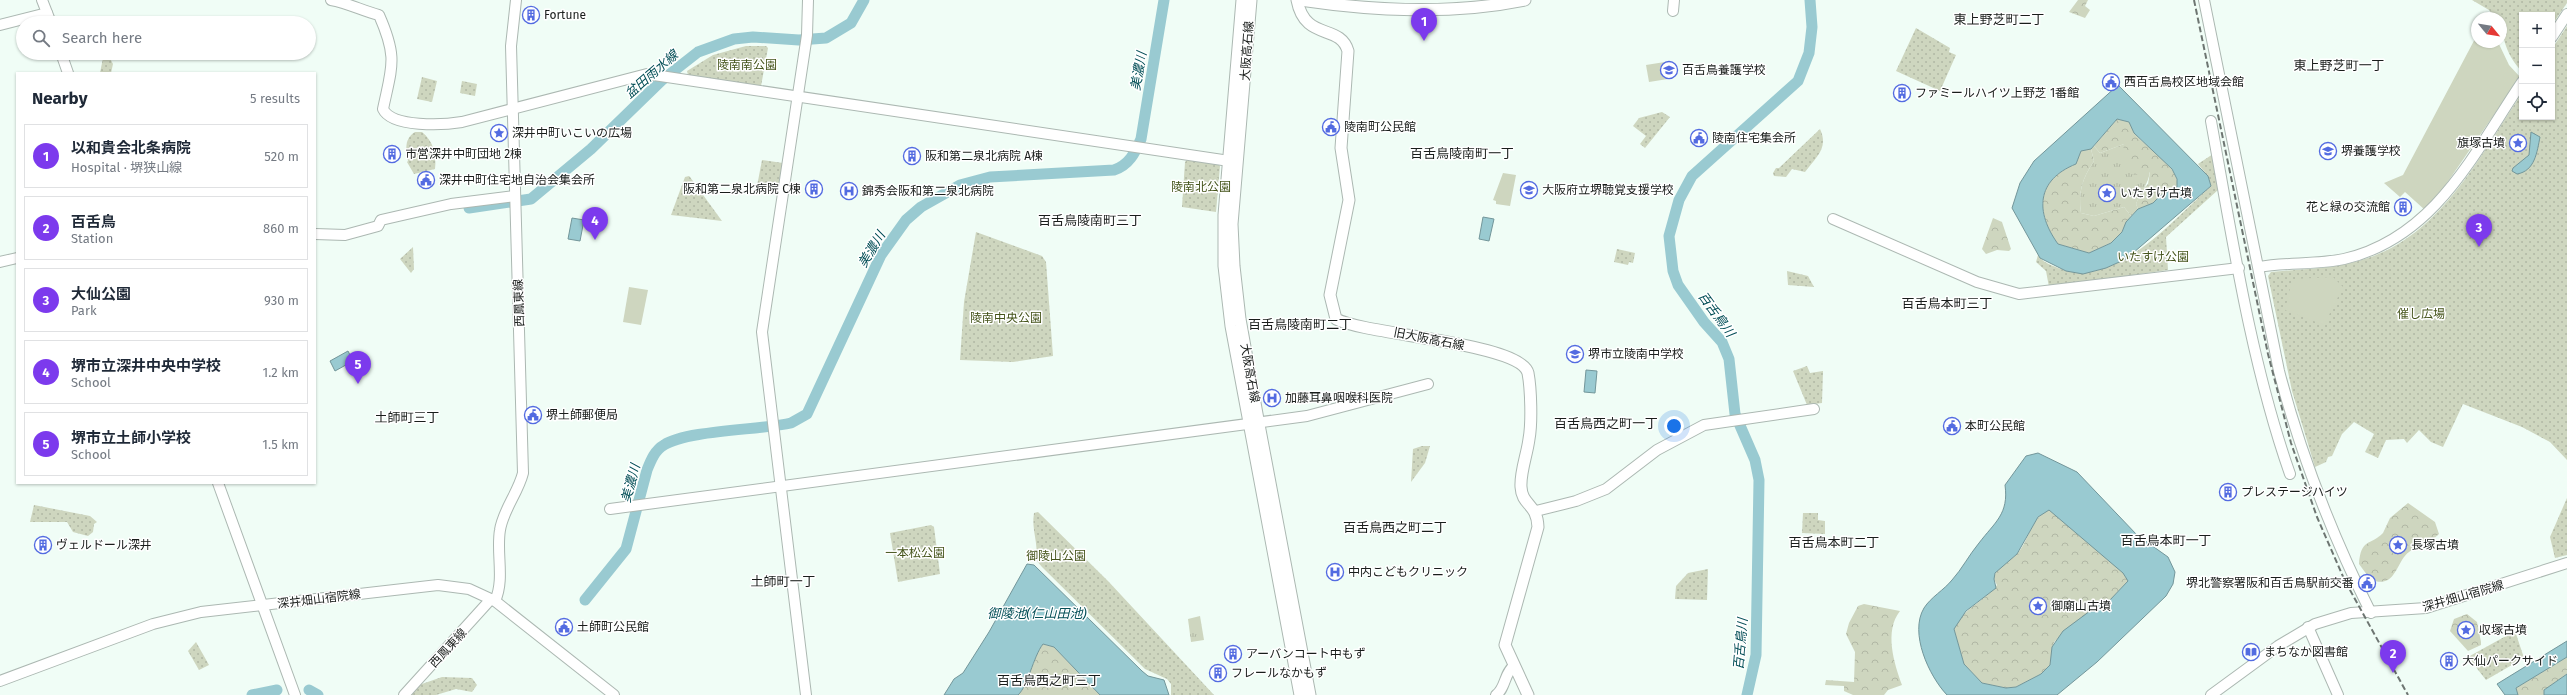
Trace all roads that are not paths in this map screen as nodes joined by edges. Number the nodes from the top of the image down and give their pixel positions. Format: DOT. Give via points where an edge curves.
graph roads {
  1 [pos="42,0"];
  2 [pos="332,0"];
  3 [pos="516,0"];
  4 [pos="808,0"];
  5 [pos="1242,0"];
  6 [pos="1251,0"];
  7 [pos="1297,0"];
  8 [pos="1300,0"];
  9 [pos="1525,0"];
  10 [pos="1674,0"];
  11 [pos="2204,0"];
  12 [pos="1673,11"];
  13 [pos="2567,14"];
  14 [pos="48,16"];
  15 [pos="16,23"];
  16 [pos="0,25"];
  17 [pos="2555,32"];
  18 [pos="63,60"];
  19 [pos="68,72"];
  20 [pos="2521,84"];
  21 [pos="798,95"];
  22 [pos="513,109"];
  23 [pos="2211,121"];
  24 [pos="1233,161"];
  25 [pos="516,201"];
  26 [pos="1833,219"];
  27 [pos="316,234"];
  28 [pos="16,258"];
  29 [pos="0,262"];
  30 [pos="2259,266"];
  31 [pos="2239,268"];
  32 [pos="1428,384"];
  33 [pos="1814,408"];
  34 [pos="1254,423"];
  35 [pos="2290,474"];
  36 [pos="218,484"];
  37 [pos="781,485"];
  38 [pos="610,509"];
  39 [pos="1536,511"];
  40 [pos="2567,563"];
  41 [pos="493,600"];
  42 [pos="262,606"];
  43 [pos="2371,613"];
  44 [pos="2308,627"];
  45 [pos="1514,666"];
  46 [pos="0,681"];
  47 [pos="295,695"];
  48 [pos="404,695"];
  49 [pos="614,695"];
  50 [pos="806,695"];
  51 [pos="1300,695"];
  52 [pos="1310,695"];
  53 [pos="1496,695"];
  54 [pos="1528,695"];
  55 [pos="2211,695"];
  56 [pos="2338,695"];
  1 -- 14 [label="street"];
  2 -- 22 [label="street" via="346,2 362,11 380,16 392,48 393,58 383,110 388,116 419,123 449,124"];
  3 -- 22 [label="street, 西鳳東線" via="511,46"];
  4 -- 21 [label="street" via="806,41"];
  5 -- 24 [label="main road, 大阪高石線"];
  6 -- 24 [label="main road, 大阪高石線"];
  7 -- 39 [label="main road, 旧大阪高石線" via="1299,12 1305,21 1320,31 1340,38 1348,51 1340,148 1349,200 1330,295 1336,319 1369,330 1402,333 1494,352 1522,363 1528,372 1530,427 1520,487 1525,500"];
  8 -- 9 [label="main road" via="1391,11"];
  10 -- 12 [label="street"];
  11 -- 30 [label="street"];
  13 -- 17 [label="street"];
  15 -- 16 [label="street"];
  18 -- 19 [label="street"];
  20 -- 30 [label="street" via="2444,198 2414,226 2388,243 2346,258 2326,262"];
  21 -- 22 [label="street" via="647,74"];
  21 -- 24 [label="street"];
  21 -- 37 [label="street" via="762,332"];
  22 -- 25 [label="street, 西鳳東線"];
  23 -- 31 [label="street"];
  24 -- 34 [label="main road, 大阪高石線" via="1234,266"];
  25 -- 27 [label="street" via="451,204 381,220 378,226 356,233"];
  25 -- 41 [label="street, 西鳳東線" via="523,473 520,486 501,526 499,583"];
  26 -- 31 [label="street" via="1977,282 2019,294"];
  28 -- 29 [label="street"];
  30 -- 43 [label="street" via="2290,414 2335,538"];
  31 -- 35 [label="street" via="2273,420"];
  32 -- 34 [label="street" via="1307,416"];
  33 -- 39 [label="street" via="1704,425 1644,459 1606,489 1576,501"];
  34 -- 37 [label="street"];
  34 -- 51 [label="main road, 大阪高石線"];
  34 -- 52 [label="main road, 大阪高石線"];
  36 -- 42 [label="street"];
  37 -- 38 [label="street"];
  37 -- 50 [label="street"];
  39 -- 45 [label="main road" via="1538,527 1505,641"];
  40 -- 43 [label="street, 深井畑山宿院線" via="2426,608"];
  41 -- 42 [label="street, 深井畑山宿院線" via="469,589 438,585"];
  41 -- 48 [label="street, 西鳳東線"];
  41 -- 49 [label="street, 深井畑山宿院線"];
  42 -- 46 [label="street, 深井畑山宿院線" via="201,612 153,624"];
  42 -- 47 [label="street"];
  43 -- 44 [label="street, 深井畑山宿院線" via="2347,614"];
  44 -- 55 [label="street, 深井畑山宿院線"];
  44 -- 56 [label="street"];
  45 -- 53 [label="street" via="1509,671 1501,692"];
  45 -- 54 [label="main road"];
}
